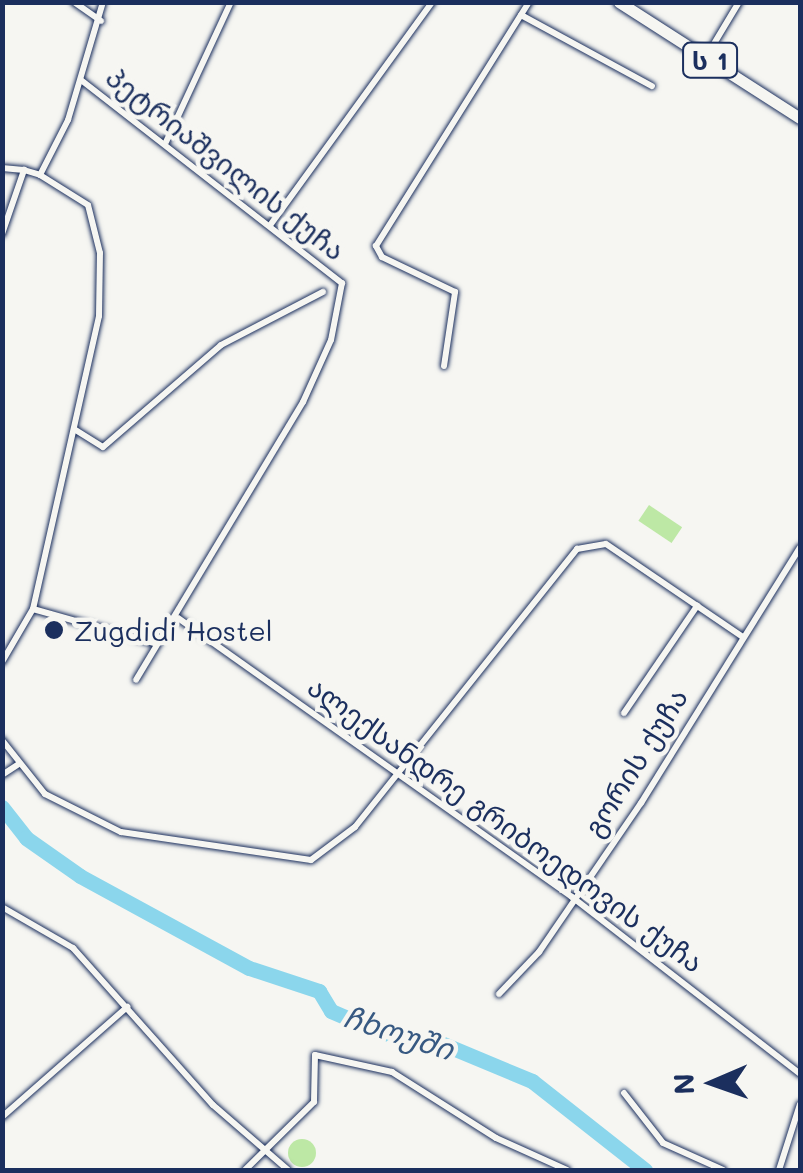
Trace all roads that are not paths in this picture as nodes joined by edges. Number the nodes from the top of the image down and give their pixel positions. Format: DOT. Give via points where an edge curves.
graph roads {
  1 [pos="74,2"];
  2 [pos="103,2"];
  3 [pos="231,2"];
  4 [pos="432,2"];
  5 [pos="529,2"];
  6 [pos="619,2"];
  7 [pos="739,2"];
  8 [pos="522,16"];
  9 [pos="101,22"];
  10 [pos="705,58"];
  11 [pos="82,80"];
  12 [pos="652,86"];
  13 [pos="800,118"];
  14 [pos="166,142"];
  15 [pos="2,168"];
  16 [pos="24,170"];
  17 [pos="40,175"];
  18 [pos="271,224"];
  19 [pos="2,234"];
  20 [pos="323,292"];
  21 [pos="444,366"];
  22 [pos="74,429"];
  23 [pos="800,548"];
  24 [pos="697,606"];
  25 [pos="34,609"];
  26 [pos="178,618"];
  27 [pos="743,637"];
  28 [pos="154,643"];
  29 [pos="2,662"];
  30 [pos="136,680"];
  31 [pos="624,713"];
  32 [pos="2,740"];
  33 [pos="20,764"];
  34 [pos="397,775"];
  35 [pos="2,776"];
  36 [pos="572,898"];
  37 [pos="2,907"];
  38 [pos="499,994"];
  39 [pos="127,1007"];
  40 [pos="800,1074"];
  41 [pos="624,1093"];
  42 [pos="800,1104"];
  43 [pos="2,1117"];
  44 [pos="262,1154"];
  45 [pos="245,1170"];
  46 [pos="288,1170"];
  47 [pos="568,1170"];
  48 [pos="723,1170"];
  49 [pos="779,1170"];
  1 -- 9 [label="street"];
  2 -- 9 [label="street"];
  3 -- 14 [label="street"];
  4 -- 18 [label="street"];
  5 -- 8 [label="street"];
  6 -- 10 [label="highway, ს 1"];
  7 -- 10 [label="street"];
  8 -- 12 [label="street"];
  8 -- 21 [label="street" via="381,235 376,254 455,292"];
  9 -- 11 [label="street"];
  10 -- 13 [label="highway, ს 1"];
  11 -- 14 [label="street, პეტრიაშვილის ქუჩა"];
  11 -- 17 [label="street"];
  14 -- 18 [label="street, პეტრიაშვილის ქუჩა"];
  15 -- 16 [label="street"];
  16 -- 17 [label="street"];
  16 -- 19 [label="street"];
  17 -- 22 [label="street" via="88,205 100,253 99,316"];
  18 -- 26 [label="street, პეტრიაშვილის ქუჩა" via="342,282 331,340 303,402"];
  20 -- 22 [label="street" via="221,345 102,447"];
  22 -- 25 [label="street"];
  23 -- 27 [label="street, გორის ქუჩა"];
  24 -- 27 [label="street"];
  24 -- 31 [label="street"];
  24 -- 34 [label="street" via="606,544 577,549"];
  25 -- 28 [label="street"];
  25 -- 29 [label="street"];
  26 -- 28 [label="street" via="165,624"];
  26 -- 34 [label="street, ალექსანდრე გრიბოედოვის ქუჩა" via="318,712"];
  27 -- 36 [label="street, გორის ქუჩა" via="641,803"];
  28 -- 30 [label="street"];
  32 -- 33 [label="street"];
  33 -- 34 [label="street" via="45,794 121,832 311,860 355,827"];
  33 -- 35 [label="street"];
  34 -- 36 [label="street, ალექსანდრე გრიბოედოვის ქუჩა"];
  36 -- 38 [label="street, გორის ქუჩა" via="539,952"];
  36 -- 40 [label="street, ალექსანდრე გრიბოედოვის ქუჩა"];
  37 -- 39 [label="street" via="73,948"];
  39 -- 43 [label="street"];
  39 -- 44 [label="street"];
  41 -- 48 [label="street" via="663,1144"];
  42 -- 49 [label="street"];
  44 -- 45 [label="street"];
  44 -- 46 [label="street"];
  44 -- 47 [label="street" via="314,1102 315,1055 392,1072 496,1138"];
}
